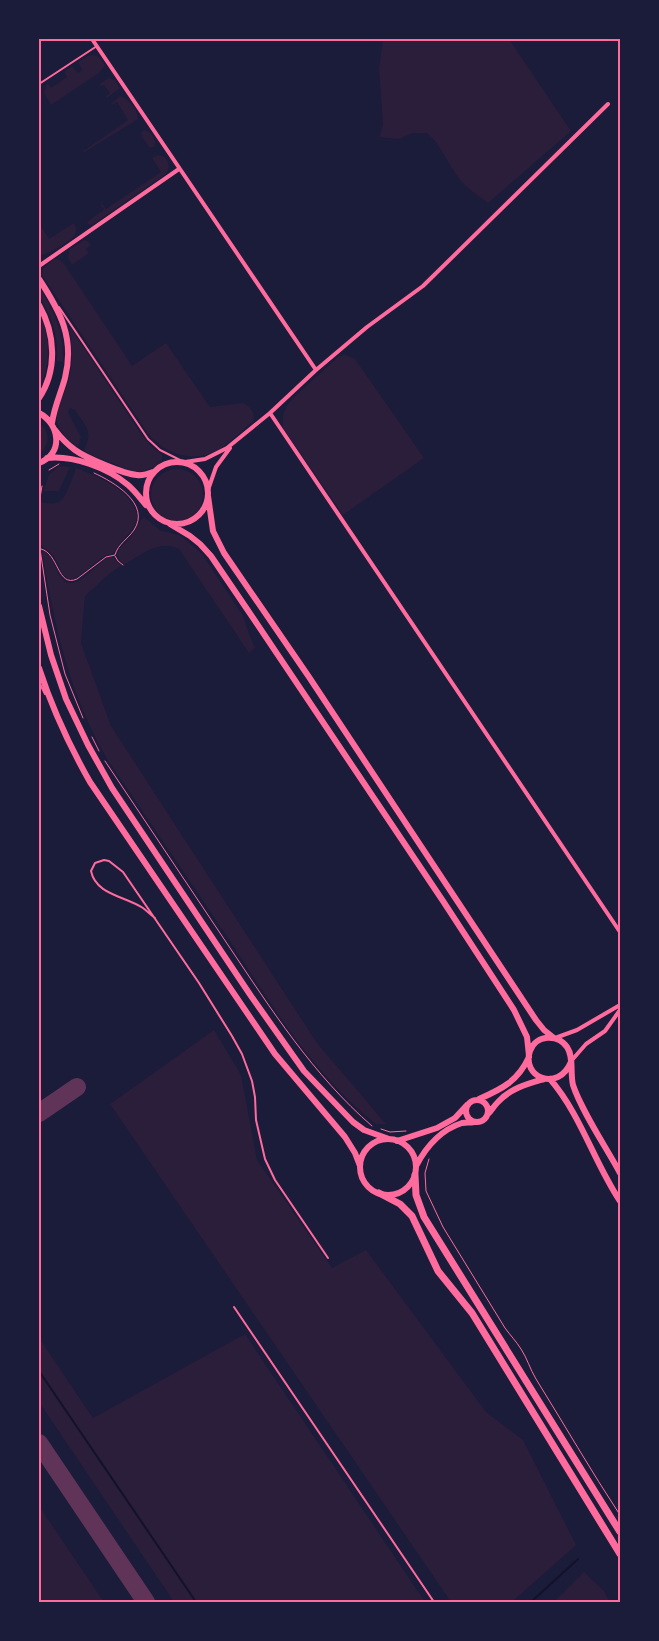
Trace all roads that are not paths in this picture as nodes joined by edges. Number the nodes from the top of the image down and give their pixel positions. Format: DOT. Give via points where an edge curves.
graph roads {
  1 [pos="92,39"];
  2 [pos="97,46"];
  3 [pos="39,84"];
  4 [pos="608,104"];
  5 [pos="180,169"];
  6 [pos="39,266"];
  7 [pos="39,279"];
  8 [pos="48,294"];
  9 [pos="39,307"];
  10 [pos="316,370"];
  11 [pos="39,398"];
  12 [pos="39,413"];
  13 [pos="270,413"];
  14 [pos="52,423"];
  15 [pos="55,430"];
  16 [pos="236,441"];
  17 [pos="43,461"];
  18 [pos="184,462"];
  19 [pos="39,469"];
  20 [pos="156,470"];
  21 [pos="208,493"];
  22 [pos="150,510"];
  23 [pos="170,524"];
  24 [pos="39,606"];
  25 [pos="39,668"];
  26 [pos="39,682"];
  27 [pos="55,712"];
  28 [pos="154,918"];
  29 [pos="620,932"];
  30 [pos="620,1005"];
  31 [pos="620,1010"];
  32 [pos="555,1038"];
  33 [pos="529,1056"];
  34 [pos="571,1062"];
  35 [pos="547,1079"];
  36 [pos="479,1099"];
  37 [pos="467,1105"];
  38 [pos="488,1114"];
  39 [pos="474,1122"];
  40 [pos="389,1139"];
  41 [pos="397,1141"];
  42 [pos="360,1166"];
  43 [pos="416,1166"];
  44 [pos="620,1173"];
  45 [pos="415,1175"];
  46 [pos="379,1193"];
  47 [pos="620,1201"];
  48 [pos="328,1258"];
  49 [pos="234,1306"];
  50 [pos="620,1532"];
  51 [pos="620,1554"];
  52 [pos="434,1602"];
  1 -- 2 [label="street"];
  2 -- 3 [label="lane"];
  2 -- 5 [label="street"];
  4 -- 10 [label="street" via="434,276"];
  5 -- 6 [label="street"];
  5 -- 10 [label="street"];
  7 -- 8 [label="main road"];
  8 -- 14 [label="main road" via="61,315 67,354 64,380"];
  8 -- 18 [label="lane" via="144,434 160,450"];
  9 -- 11 [label="main road" via="52,338 47,383"];
  10 -- 13 [label="street"];
  12 -- 14 [label="main road"];
  13 -- 16 [label="street"];
  13 -- 29 [label="street"];
  14 -- 15 [label="main road"];
  15 -- 17 [label="main road" via="55,447"];
  15 -- 20 [label="main road" via="76,451 92,459 138,475"];
  16 -- 18 [label="street" via="210,457"];
  16 -- 21 [label="street" via="219,461"];
  17 -- 19 [label="main road"];
  17 -- 22 [label="main road" via="56,457 73,458 112,474 132,488"];
  18 -- 20 [label="main road" via="166,464"];
  18 -- 21 [label="main road" via="203,476"];
  20 -- 22 [label="main road" via="146,489"];
  21 -- 23 [label="main road" via="205,508 198,517 182,524"];
  21 -- 32 [label="main road" via="213,531 224,553 536,1020"];
  22 -- 23 [label="main road"];
  23 -- 33 [label="main road" via="200,544 210,556 444,901 510,1003 527,1037"];
  24 -- 40 [label="main road" via="51,656 66,698 112,788 304,1071 352,1122"];
  25 -- 27 [label="main road"];
  26 -- 27 [label="lane"];
  27 -- 42 [label="main road" via="82,767 113,816 275,1054 345,1137"];
  28 -- 28 [label="lane" via="97,884 91,871 95,864 104,860 123,872"];
  28 -- 48 [label="lane" via="242,1054 252,1081 265,1160"];
  30 -- 32 [label="street" via="577,1030"];
  31 -- 34 [label="street" via="605,1031 586,1044"];
  32 -- 33 [label="main road" via="538,1041"];
  32 -- 34 [label="main road" via="569,1049"];
  33 -- 35 [label="main road" via="532,1070"];
  33 -- 36 [label="main road" via="516,1078"];
  34 -- 35 [label="main road" via="562,1076"];
  34 -- 44 [label="main road" via="577,1094"];
  35 -- 38 [label="main road" via="516,1088"];
  35 -- 47 [label="main road" via="567,1102"];
  36 -- 37 [label="main road"];
  36 -- 38 [label="main road" via="486,1104"];
  37 -- 39 [label="main road" via="466,1116"];
  37 -- 41 [label="main road" via="447,1123"];
  38 -- 39 [label="main road" via="484,1120"];
  39 -- 43 [label="main road" via="456,1126 433,1141"];
  40 -- 41 [label="main road"];
  40 -- 42 [label="main road" via="369,1147"];
  41 -- 43 [label="main road" via="412,1152"];
  42 -- 46 [label="main road" via="365,1182"];
  43 -- 45 [label="main road"];
  45 -- 46 [label="main road" via="400,1192 390,1195"];
  45 -- 50 [label="highway" via="416,1195 424,1217"];
  46 -- 51 [label="highway" via="400,1204 412,1216 435,1266 472,1313"];
  49 -- 52 [label="lane"];
}
